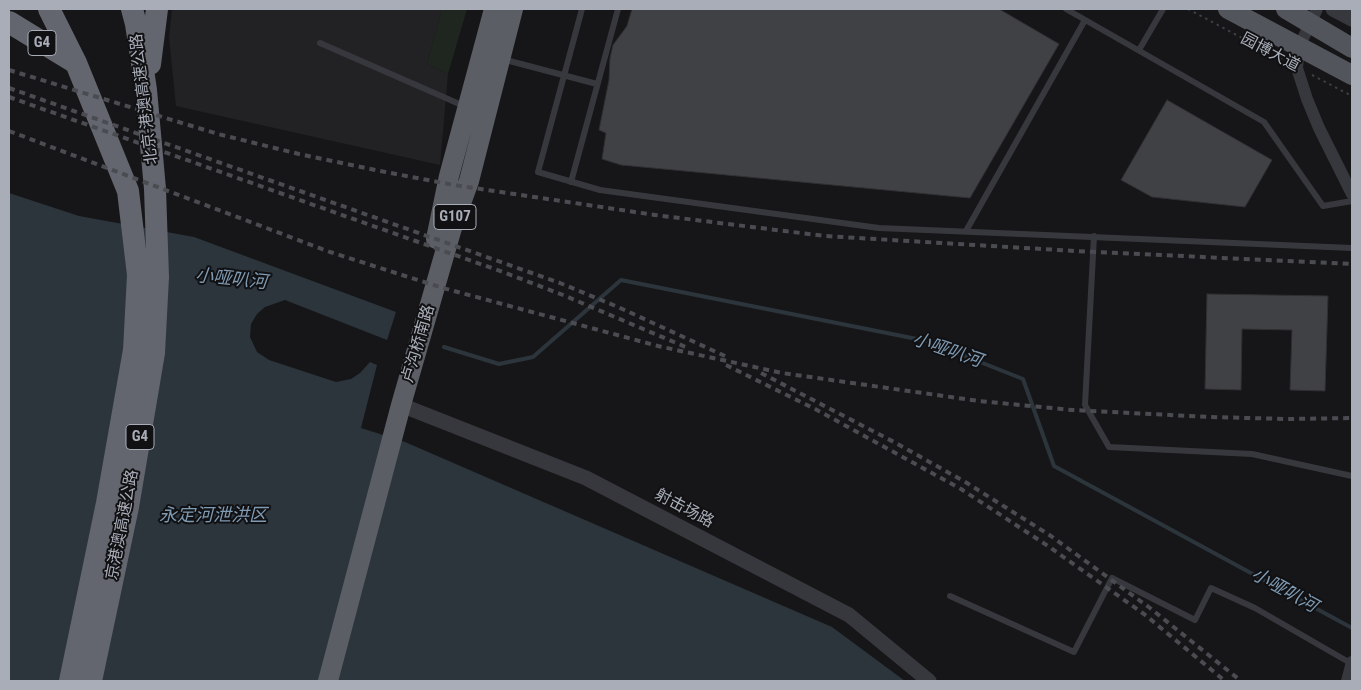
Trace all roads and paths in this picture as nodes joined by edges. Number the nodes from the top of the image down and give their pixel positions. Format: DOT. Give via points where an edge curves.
graph roads {
  1 [pos="49,9"];
  2 [pos="132,9"];
  3 [pos="157,9"];
  4 [pos="494,9"];
  5 [pos="513,9"];
  6 [pos="582,9"];
  7 [pos="618,9"];
  8 [pos="1066,9"];
  9 [pos="1163,9"];
  10 [pos="1188,9"];
  11 [pos="1286,9"];
  12 [pos="1333,9"];
  13 [pos="1242,11"];
  14 [pos="1313,16"];
  15 [pos="1085,20"];
  16 [pos="1352,20"];
  17 [pos="9,22"];
  18 [pos="320,43"];
  19 [pos="1299,47"];
  20 [pos="1352,48"];
  21 [pos="1139,50"];
  22 [pos="500,58"];
  23 [pos="76,64"];
  24 [pos="1297,68"];
  25 [pos="1352,75"];
  26 [pos="564,76"];
  27 [pos="597,84"];
  28 [pos="146,90"];
  29 [pos="1352,96"];
  30 [pos="467,107"];
  31 [pos="571,182"];
  32 [pos="155,189"];
  33 [pos="1352,194"];
  34 [pos="1352,201"];
  35 [pos="966,231"];
  36 [pos="1094,236"];
  37 [pos="1352,248"];
  38 [pos="401,405"];
  39 [pos="392,425"];
  40 [pos="1352,476"];
  41 [pos="950,596"];
  42 [pos="1352,663"];
  43 [pos="70,681"];
  44 [pos="91,681"];
  45 [pos="320,681"];
  46 [pos="328,681"];
  47 [pos="929,681"];
  48 [pos="1347,681"];
  1 -- 23 [label="highway, G4"];
  2 -- 28 [label="highway, 北京-港澳高速公路 / G4"];
  3 -- 28 [label="highway"];
  4 -- 30 [label="highway, 卢沟桥南路 / G107"];
  5 -- 22 [label="highway, 卢沟桥南路 / G107"];
  6 -- 26 [label="lane"];
  7 -- 27 [label="lane"];
  8 -- 15 [label="lane"];
  9 -- 21 [label="lane"];
  10 -- 24 [label="path, 园博大道"];
  11 -- 14 [label="main road"];
  12 -- 16 [label="street"];
  13 -- 19 [label="main road, 园博大道"];
  14 -- 19 [label="street"];
  14 -- 20 [label="main road"];
  15 -- 21 [label="lane"];
  15 -- 35 [label="lane"];
  17 -- 23 [label="highway, G4"];
  18 -- 30 [label="lane"];
  19 -- 24 [label="street"];
  19 -- 25 [label="main road, 园博大道"];
  21 -- 34 [label="lane" via="1264,122 1323,206"];
  22 -- 26 [label="lane"];
  22 -- 38 [label="highway, 卢沟桥南路 / G107" via="469,181 452,228"];
  23 -- 43 [label="highway, 京港澳高速公路 / G4" via="128,192 138,275 134,350 107,503"];
  24 -- 29 [label="path, 园博大道"];
  24 -- 33 [label="street" via="1319,128"];
  26 -- 27 [label="lane"];
  26 -- 31 [label="lane" via="538,172"];
  27 -- 31 [label="lane"];
  28 -- 32 [label="highway, 北京-港澳高速公路 / G4"];
  30 -- 39 [label="highway, 卢沟桥南路 / G107"];
  31 -- 35 [label="lane" via="600,190 878,228"];
  32 -- 44 [label="highway, 京港澳高速公路 / G4" via="158,277 154,353 128,507"];
  35 -- 36 [label="lane"];
  36 -- 37 [label="lane"];
  36 -- 40 [label="lane" via="1085,405 1109,447 1252,454"];
  38 -- 39 [label="highway, 卢沟桥南路 / G107"];
  38 -- 47 [label="street, 射击场路" via="586,478 849,615"];
  39 -- 45 [label="highway, 卢沟桥南路 / G107"];
  39 -- 46 [label="highway, 卢沟桥南路 / G107"];
  41 -- 42 [label="lane" via="1074,652 1112,578 1195,620 1211,588 1255,608"];
  42 -- 48 [label="street"];
}
